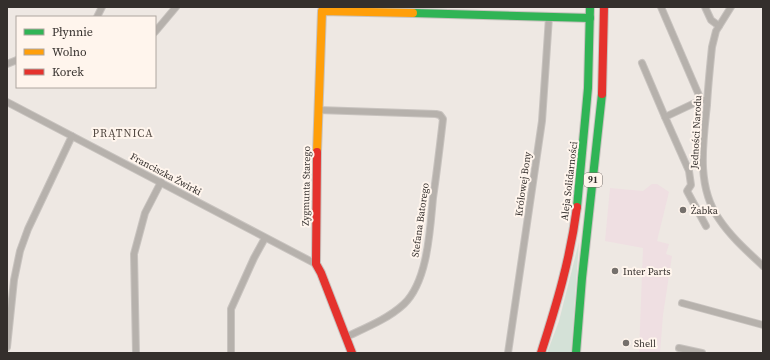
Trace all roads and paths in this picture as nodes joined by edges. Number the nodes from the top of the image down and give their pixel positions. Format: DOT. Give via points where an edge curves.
graph roads {
  1 [pos="102,7"];
  2 [pos="176,7"];
  3 [pos="590,7"];
  4 [pos="604,7"];
  5 [pos="661,7"];
  6 [pos="705,7"];
  7 [pos="731,7"];
  8 [pos="98,16"];
  9 [pos="549,17"];
  10 [pos="590,18"];
  11 [pos="719,26"];
  12 [pos="156,31"];
  13 [pos="642,63"];
  14 [pos="704,100"];
  15 [pos="7,102"];
  16 [pos="318,110"];
  17 [pos="665,117"];
  18 [pos="72,136"];
  19 [pos="161,182"];
  20 [pos="706,226"];
  21 [pos="265,238"];
  22 [pos="316,264"];
  23 [pos="763,266"];
  24 [pos="682,303"];
  25 [pos="763,325"];
  26 [pos="346,337"];
  27 [pos="7,347"];
  28 [pos="679,348"];
  29 [pos="136,353"];
  30 [pos="231,353"];
  31 [pos="352,353"];
  32 [pos="508,353"];
  33 [pos="541,353"];
  34 [pos="576,353"];
  35 [pos="702,353"];
  1 -- 8 [label="street"];
  2 -- 12 [label="street"];
  3 -- 10 [label="main road, Aleja Solidarności / 91"];
  4 -- 34 [label="main road, 91" via="602,92"];
  5 -- 14 [label="street"];
  6 -- 11 [label="street" via="711,20"];
  7 -- 11 [label="street, Jedności Narodu"];
  9 -- 10 [label="main road"];
  9 -- 16 [label="main road, Zygmunta Starego" via="322,11"];
  9 -- 32 [label="street, Królowej Bony" via="542,121"];
  10 -- 33 [label="main road, Aleja Solidarności / 91" via="588,103 581,174 570,249 556,308"];
  11 -- 14 [label="street, Jedności Narodu" via="712,47"];
  13 -- 17 [label="street"];
  14 -- 17 [label="street"];
  14 -- 23 [label="street, Jedności Narodu" via="703,166 708,196 718,218 737,242"];
  15 -- 18 [label="street, Franciszka Żwirki"];
  16 -- 22 [label="main road, Zygmunta Starego"];
  16 -- 26 [label="street, Stefana Batorego" via="440,115 443,119 428,244 419,279 409,298 400,308"];
  17 -- 20 [label="street" via="689,172 691,185 687,191"];
  18 -- 19 [label="street, Franciszka Żwirki"];
  18 -- 27 [label="street" via="20,251 14,280"];
  19 -- 21 [label="street, Franciszka Żwirki"];
  19 -- 29 [label="street" via="145,213 134,254"];
  21 -- 22 [label="street, Franciszka Żwirki"];
  21 -- 30 [label="street" via="231,308"];
  22 -- 26 [label="main road, Zygmunta Starego"];
  24 -- 25 [label="street"];
  26 -- 31 [label="main road, Zygmunta Starego"];
  28 -- 35 [label="street"];
}
